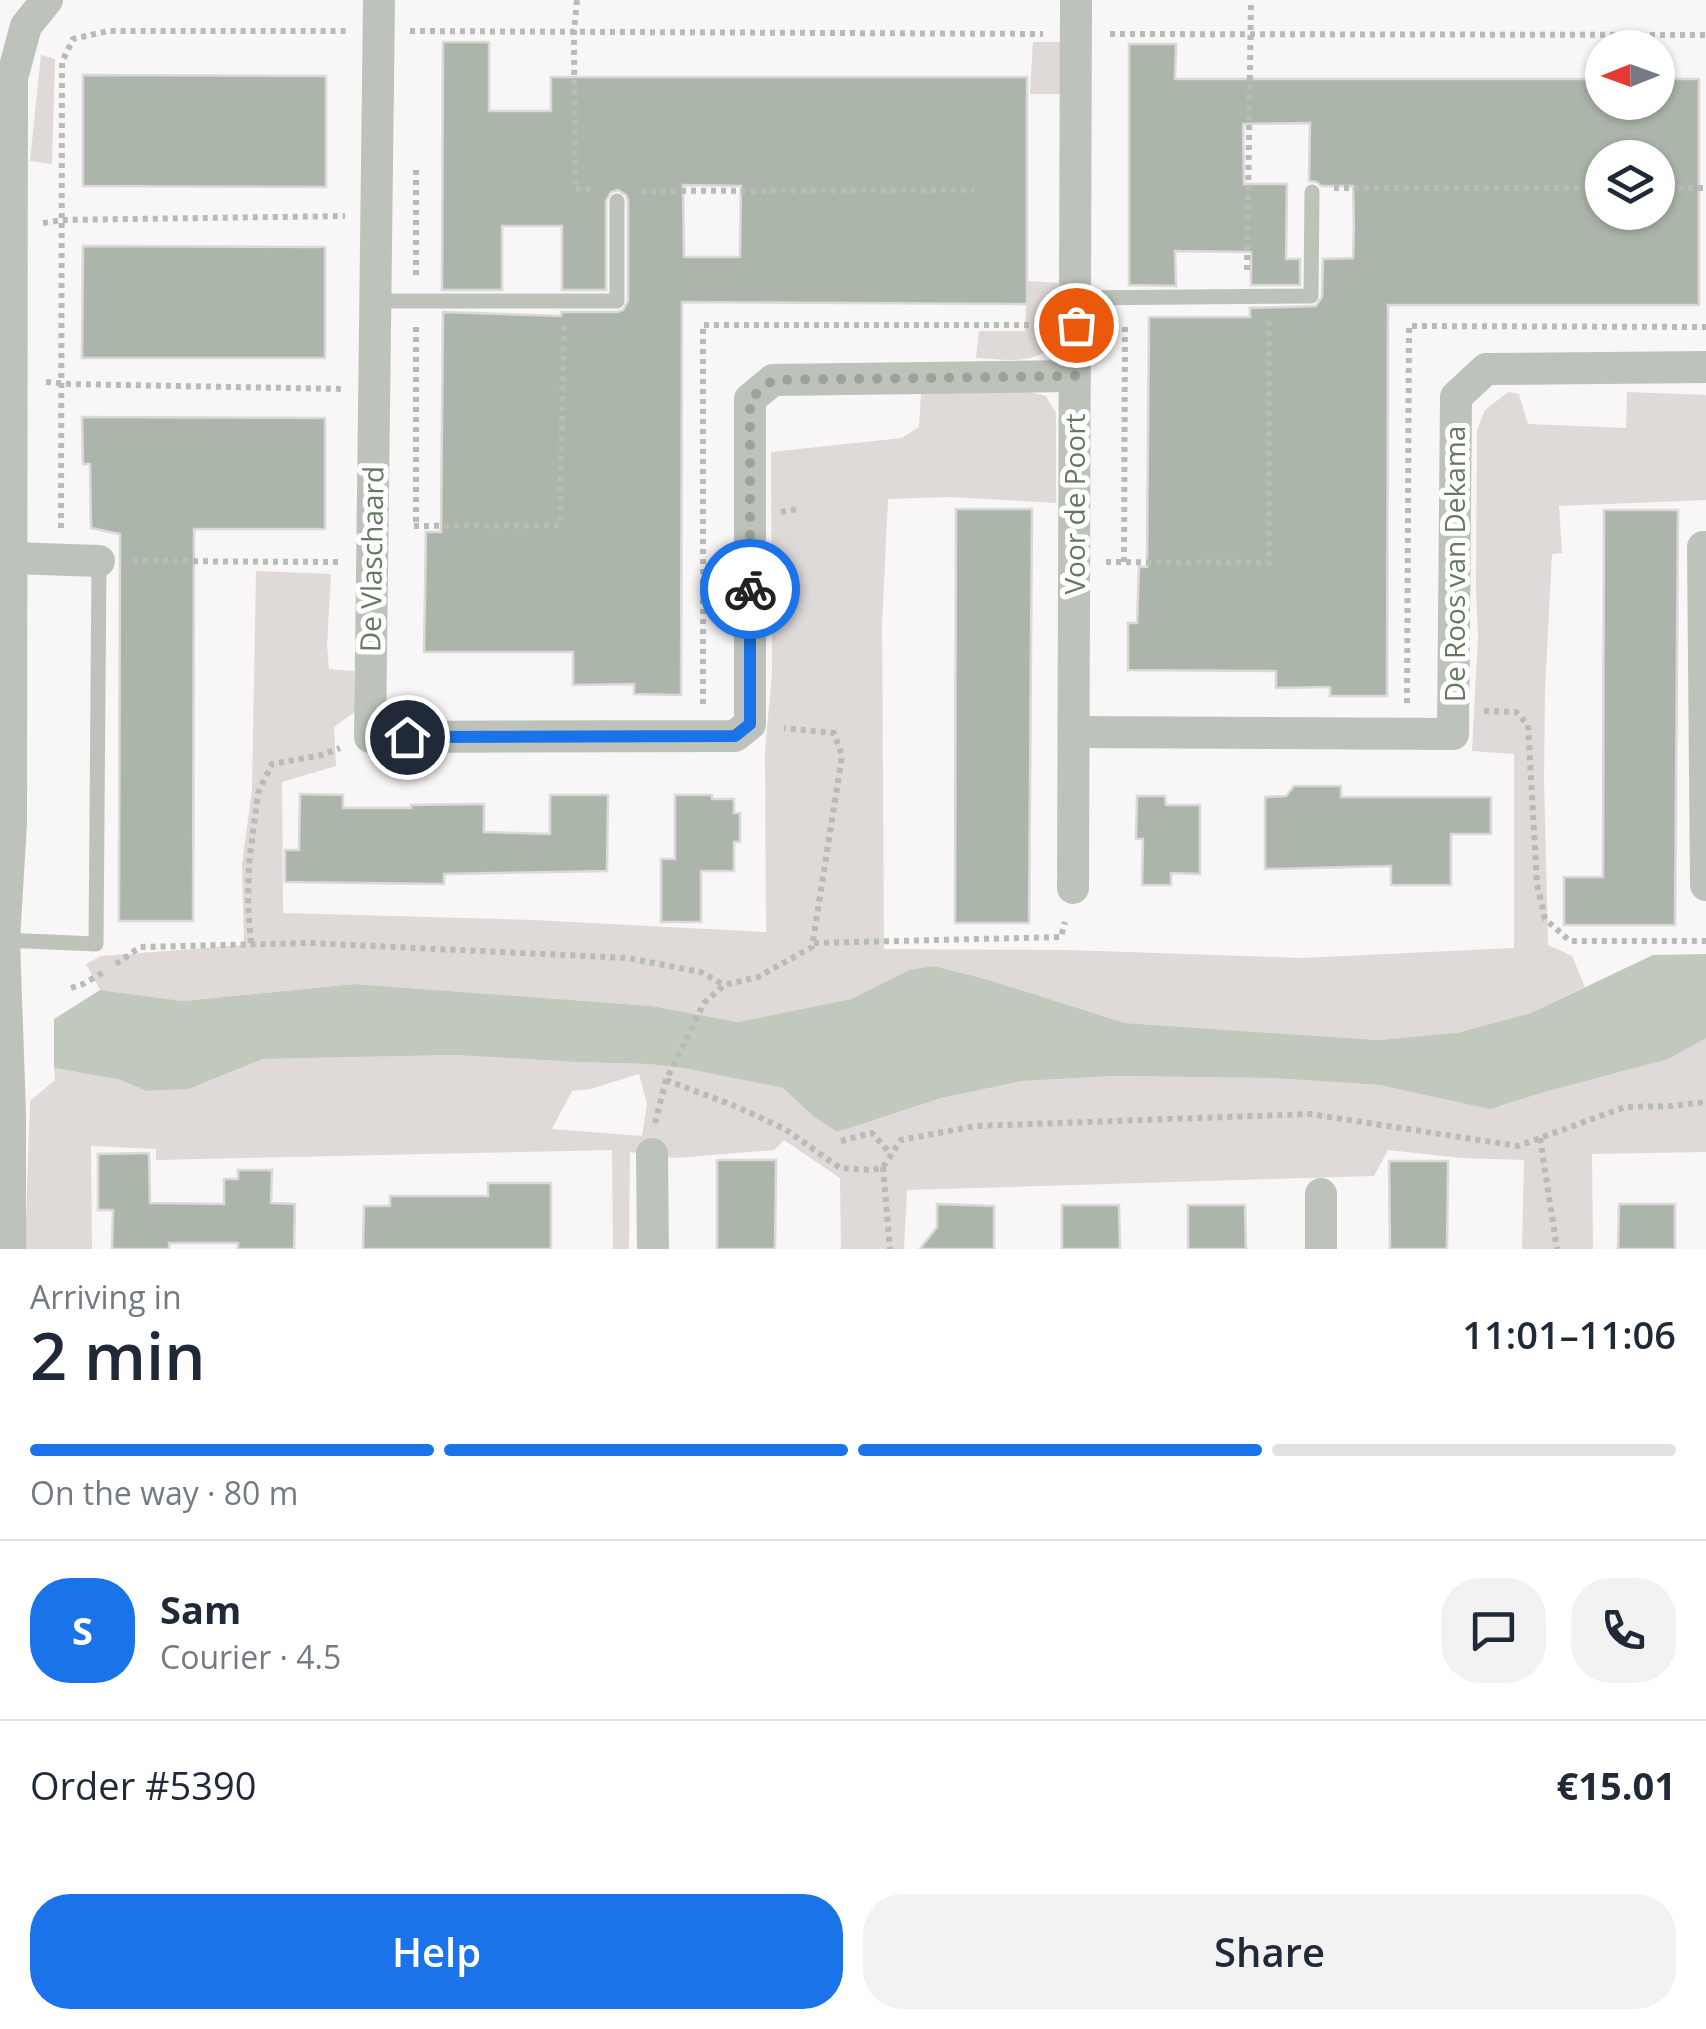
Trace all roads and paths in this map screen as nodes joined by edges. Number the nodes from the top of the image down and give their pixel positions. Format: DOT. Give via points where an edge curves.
graph roads {
  1 [pos="48,0"];
  2 [pos="577,0"];
  3 [pos="1076,0"];
  4 [pos="1251,0"];
  5 [pos="379,16"];
  6 [pos="574,32"];
  7 [pos="1076,34"];
  8 [pos="1250,34"];
  9 [pos="1706,35"];
  10 [pos="1585,188"];
  11 [pos="1675,188"];
  12 [pos="1706,188"];
  13 [pos="976,190"];
  14 [pos="1312,192"];
  15 [pos="616,196"];
  16 [pos="376,215"];
  17 [pos="62,220"];
  18 [pos="12,228"];
  19 [pos="1247,296"];
  20 [pos="1270,296"];
  21 [pos="1125,297"];
  22 [pos="376,301"];
  23 [pos="565,301"];
  24 [pos="1076,311"];
  25 [pos="1706,367"];
  26 [pos="1075,376"];
  27 [pos="12,379"];
  28 [pos="61,383"];
  29 [pos="374,390"];
  30 [pos="6,523"];
  31 [pos="373,526"];
  32 [pos="1706,547"];
  33 [pos="11,558"];
  34 [pos="61,559"];
  35 [pos="99,560"];
  36 [pos="372,562"];
  37 [pos="1074,562"];
  38 [pos="1124,562"];
  39 [pos="1454,711"];
  40 [pos="750,724"];
  41 [pos="1074,732"];
  42 [pos="704,736"];
  43 [pos="370,737"];
  44 [pos="1706,885"];
  45 [pos="1073,888"];
  46 [pos="2,940"];
  47 [pos="1706,940"];
  48 [pos="251,943"];
  49 [pos="814,943"];
  50 [pos="724,985"];
  51 [pos="72,988"];
  52 [pos="1706,1102"];
  53 [pos="1540,1138"];
  54 [pos="841,1142"];
  55 [pos="652,1154"];
  56 [pos="891,1154"];
  57 [pos="883,1167"];
  58 [pos="1321,1194"];
  59 [pos="10,1249"];
  60 [pos="653,1249"];
  61 [pos="890,1249"];
  62 [pos="1320,1249"];
  63 [pos="1557,1249"];
  1 -- 18 [label="street" via="26,26 12,78"];
  2 -- 6 [label="path"];
  3 -- 7 [label="street, Voor de Poort"];
  4 -- 8 [label="path"];
  5 -- 6 [label="path"];
  5 -- 16 [label="street, De Vlaschaard"];
  5 -- 17 [label="path" via="108,31 73,39 62,62"];
  6 -- 7 [label="path"];
  6 -- 15 [label="path" via="575,189"];
  7 -- 8 [label="path"];
  7 -- 24 [label="street, Voor de Poort"];
  8 -- 9 [label="path"];
  8 -- 19 [label="path"];
  10 -- 14 [label="path"];
  11 -- 12 [label="path"];
  13 -- 15 [label="path"];
  14 -- 20 [label="lane" via="1311,296"];
  15 -- 23 [label="lane" via="617,301"];
  16 -- 17 [label="path"];
  16 -- 22 [label="street, De Vlaschaard"];
  17 -- 18 [label="path"];
  17 -- 28 [label="path"];
  18 -- 27 [label="street"];
  19 -- 20 [label="lane"];
  19 -- 21 [label="lane"];
  20 -- 38 [label="path" via="1269,563"];
  21 -- 24 [label="lane"];
  21 -- 38 [label="path"];
  22 -- 23 [label="lane"];
  22 -- 29 [label="street, De Vlaschaard"];
  23 -- 31 [label="path" via="560,525"];
  24 -- 26 [label="street, Voor de Poort"];
  24 -- 42 [label="path" via="703,326"];
  25 -- 39 [label="street, De Roos van Dekama" via="1486,368 1456,397"];
  26 -- 37 [label="street, Voor de Poort"];
  26 -- 40 [label="street" via="773,380 750,399"];
  27 -- 28 [label="path"];
  27 -- 30 [label="street"];
  28 -- 29 [label="path"];
  28 -- 34 [label="path"];
  29 -- 31 [label="street, De Vlaschaard"];
  30 -- 33 [label="street"];
  31 -- 36 [label="street, De Vlaschaard"];
  32 -- 44 [label="street"];
  33 -- 34 [label="street"];
  33 -- 46 [label="street" via="11,823"];
  34 -- 35 [label="street"];
  35 -- 36 [label="path"];
  35 -- 46 [label="lane" via="96,944"];
  36 -- 43 [label="street, De Vlaschaard"];
  37 -- 38 [label="path"];
  37 -- 41 [label="street, Voor de Poort"];
  39 -- 41 [label="street, De Roos van Dekama" via="1453,734"];
  39 -- 47 [label="path" via="1516,712 1528,725 1536,884 1545,918 1570,940"];
  40 -- 42 [label="street" via="735,736"];
  40 -- 49 [label="path" via="834,733 842,756"];
  41 -- 45 [label="street, Voor de Poort"];
  42 -- 43 [label="street"];
  43 -- 48 [label="path" via="272,764 258,793 249,863"];
  45 -- 49 [label="path" via="1062,937"];
  46 -- 59 [label="street"];
  48 -- 50 [label="path" via="628,958 701,972"];
  48 -- 51 [label="path" via="140,946"];
  49 -- 50 [label="path" via="758,976"];
  50 -- 57 [label="path" via="704,1003 666,1080 785,1129 840,1168"];
  52 -- 53 [label="path" via="1625,1107"];
  53 -- 56 [label="path" via="1518,1146 1310,1114 975,1126 901,1140"];
  53 -- 63 [label="path"];
  54 -- 56 [label="path" via="872,1133"];
  55 -- 60 [label="street"];
  56 -- 57 [label="path"];
  57 -- 61 [label="path"];
  58 -- 62 [label="street"];
}
